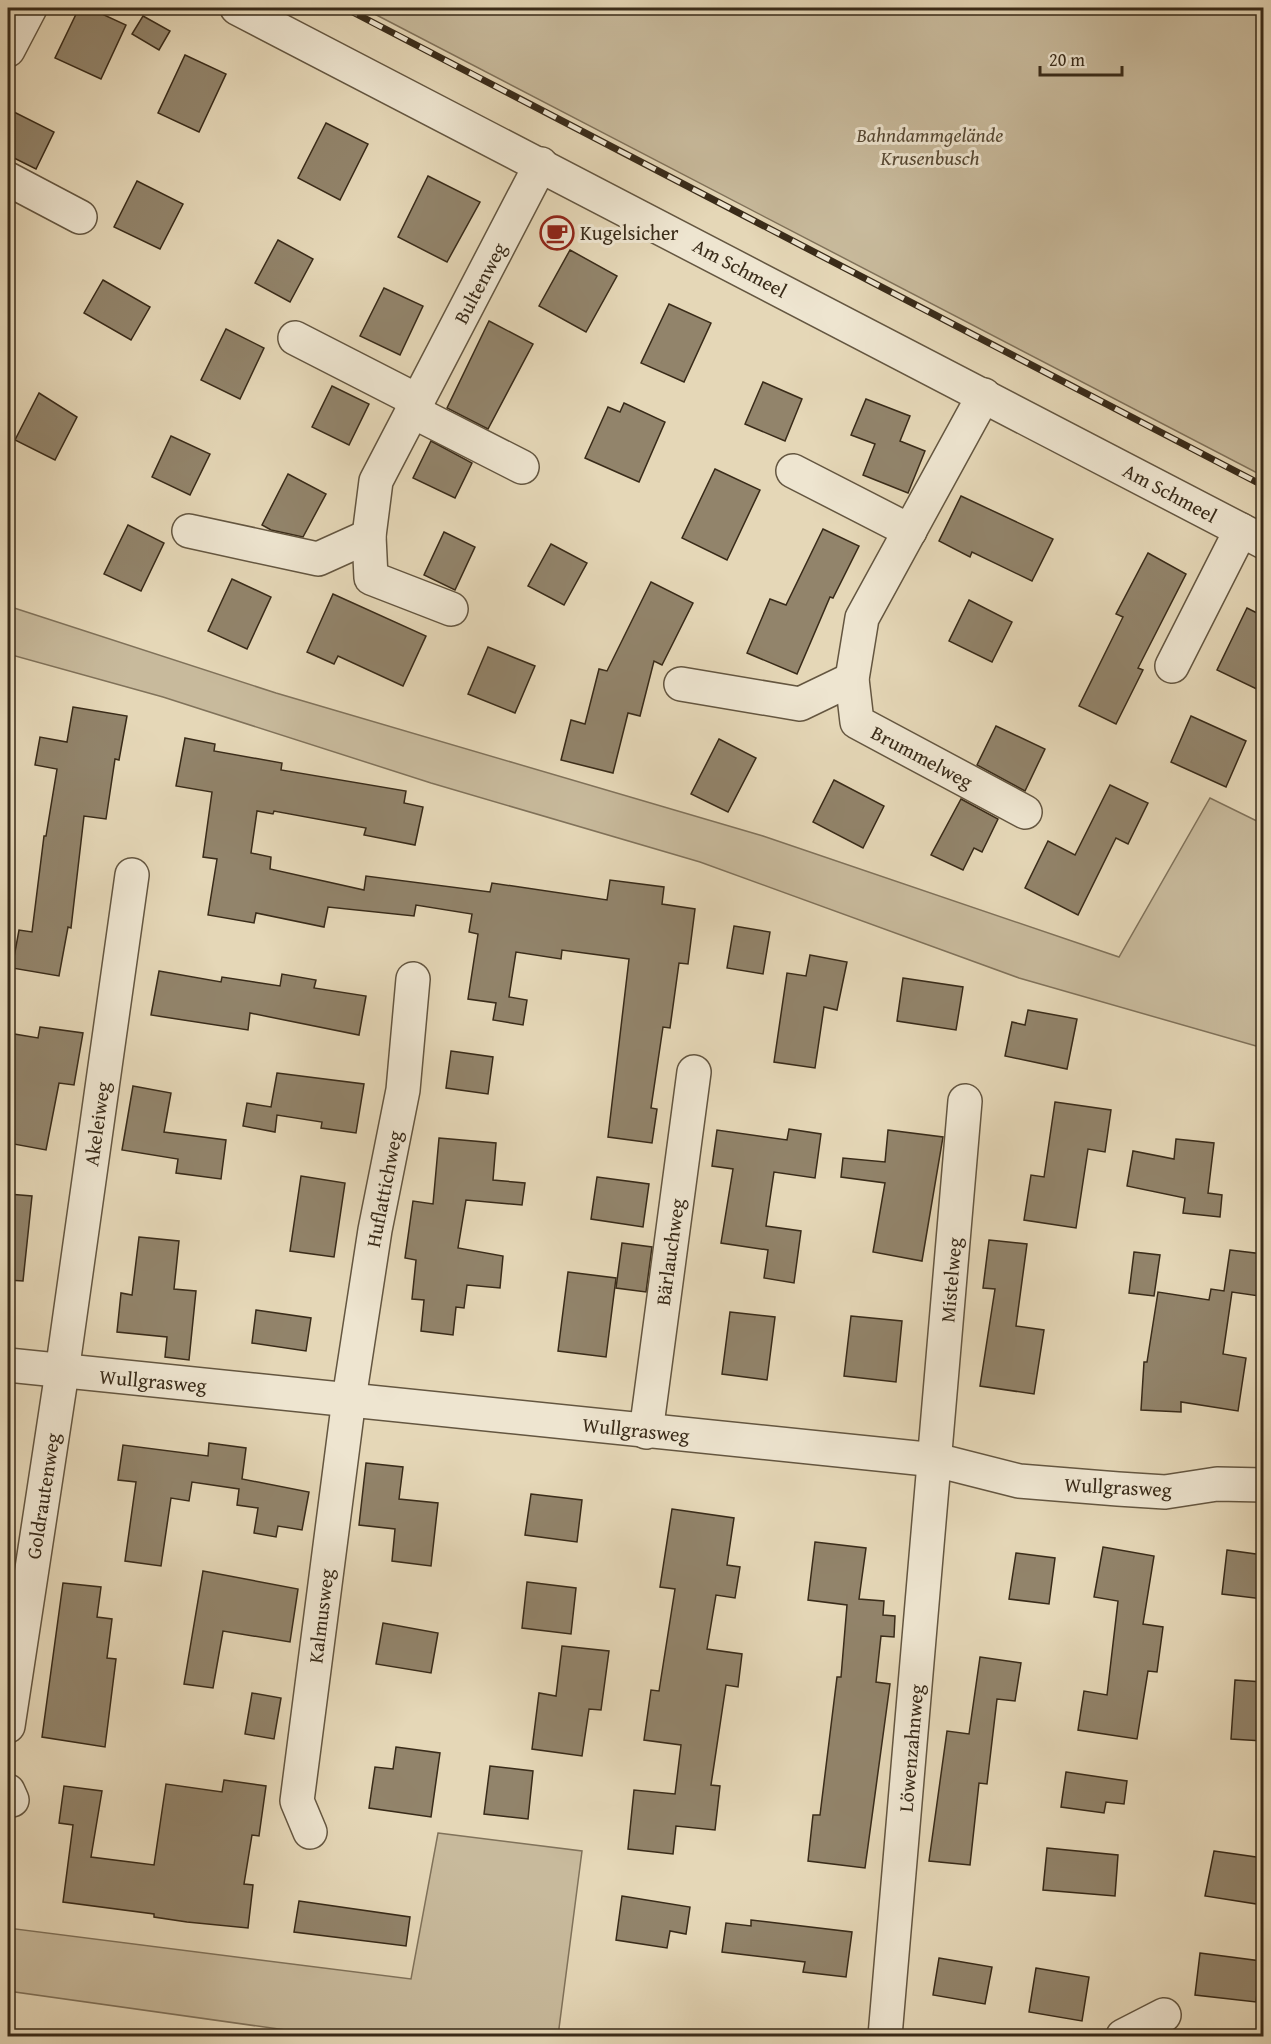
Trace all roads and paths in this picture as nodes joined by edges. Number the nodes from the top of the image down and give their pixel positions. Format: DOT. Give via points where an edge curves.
graph roads {
  1 [pos="30,8"];
  2 [pos="237,8"];
  3 [pos="8,50"];
  4 [pos="541,164"];
  5 [pos="8,179"];
  6 [pos="80,217"];
  7 [pos="296,338"];
  8 [pos="984,395"];
  9 [pos="415,406"];
  10 [pos="522,467"];
  11 [pos="793,471"];
  12 [pos="189,531"];
  13 [pos="910,531"];
  14 [pos="369,536"];
  15 [pos="1252,536"];
  16 [pos="451,609"];
  17 [pos="1172,666"];
  18 [pos="852,679"];
  19 [pos="681,684"];
  20 [pos="1025,812"];
  21 [pos="132,875"];
  22 [pos="413,979"];
  23 [pos="694,1072"];
  24 [pos="965,1101"];
  25 [pos="8,1365"];
  26 [pos="62,1372"];
  27 [pos="349,1399"];
  28 [pos="646,1432"];
  29 [pos="936,1460"];
  30 [pos="1263,1485"];
  31 [pos="8,1726"];
  32 [pos="310,1832"];
  33 [pos="1164,2015"];
  34 [pos="885,2037"];
  35 [pos="1123,2037"];
  1 -- 3 [label="street"];
  2 -- 4 [label="street, Am Schmeel"];
  4 -- 8 [label="street, Am Schmeel"];
  4 -- 9 [label="street, Bultenweg"];
  5 -- 6 [label="street"];
  7 -- 9 [label="street"];
  8 -- 13 [label="street, Brummelweg"];
  8 -- 15 [label="street, Am Schmeel"];
  9 -- 10 [label="street"];
  9 -- 14 [label="street, Bultenweg" via="375,481"];
  11 -- 13 [label="street"];
  12 -- 14 [label="street" via="318,559"];
  13 -- 18 [label="street, Brummelweg" via="862,618"];
  14 -- 16 [label="street, Bultenweg" via="371,578"];
  15 -- 17 [label="street, Am Schmeel"];
  18 -- 19 [label="street" via="800,704"];
  18 -- 20 [label="street, Brummelweg" via="857,722"];
  21 -- 26 [label="street, Akeleiweg"];
  22 -- 27 [label="street, Huflattichweg" via="403,1089 375,1230"];
  23 -- 28 [label="street, Bärlauchweg"];
  24 -- 29 [label="street, Mistelweg"];
  25 -- 26 [label="street, Wullgrasweg"];
  26 -- 27 [label="street, Wullgrasweg"];
  26 -- 31 [label="street, Goldrautenweg"];
  27 -- 28 [label="street, Wullgrasweg"];
  27 -- 32 [label="street, Kalmusweg" via="297,1801"];
  28 -- 29 [label="street, Wullgrasweg"];
  29 -- 30 [label="street, Wullgrasweg" via="1019,1480 1118,1489 1165,1492 1217,1484"];
  29 -- 34 [label="street, Löwenzahnweg"];
  33 -- 35 [label="street"];
}
